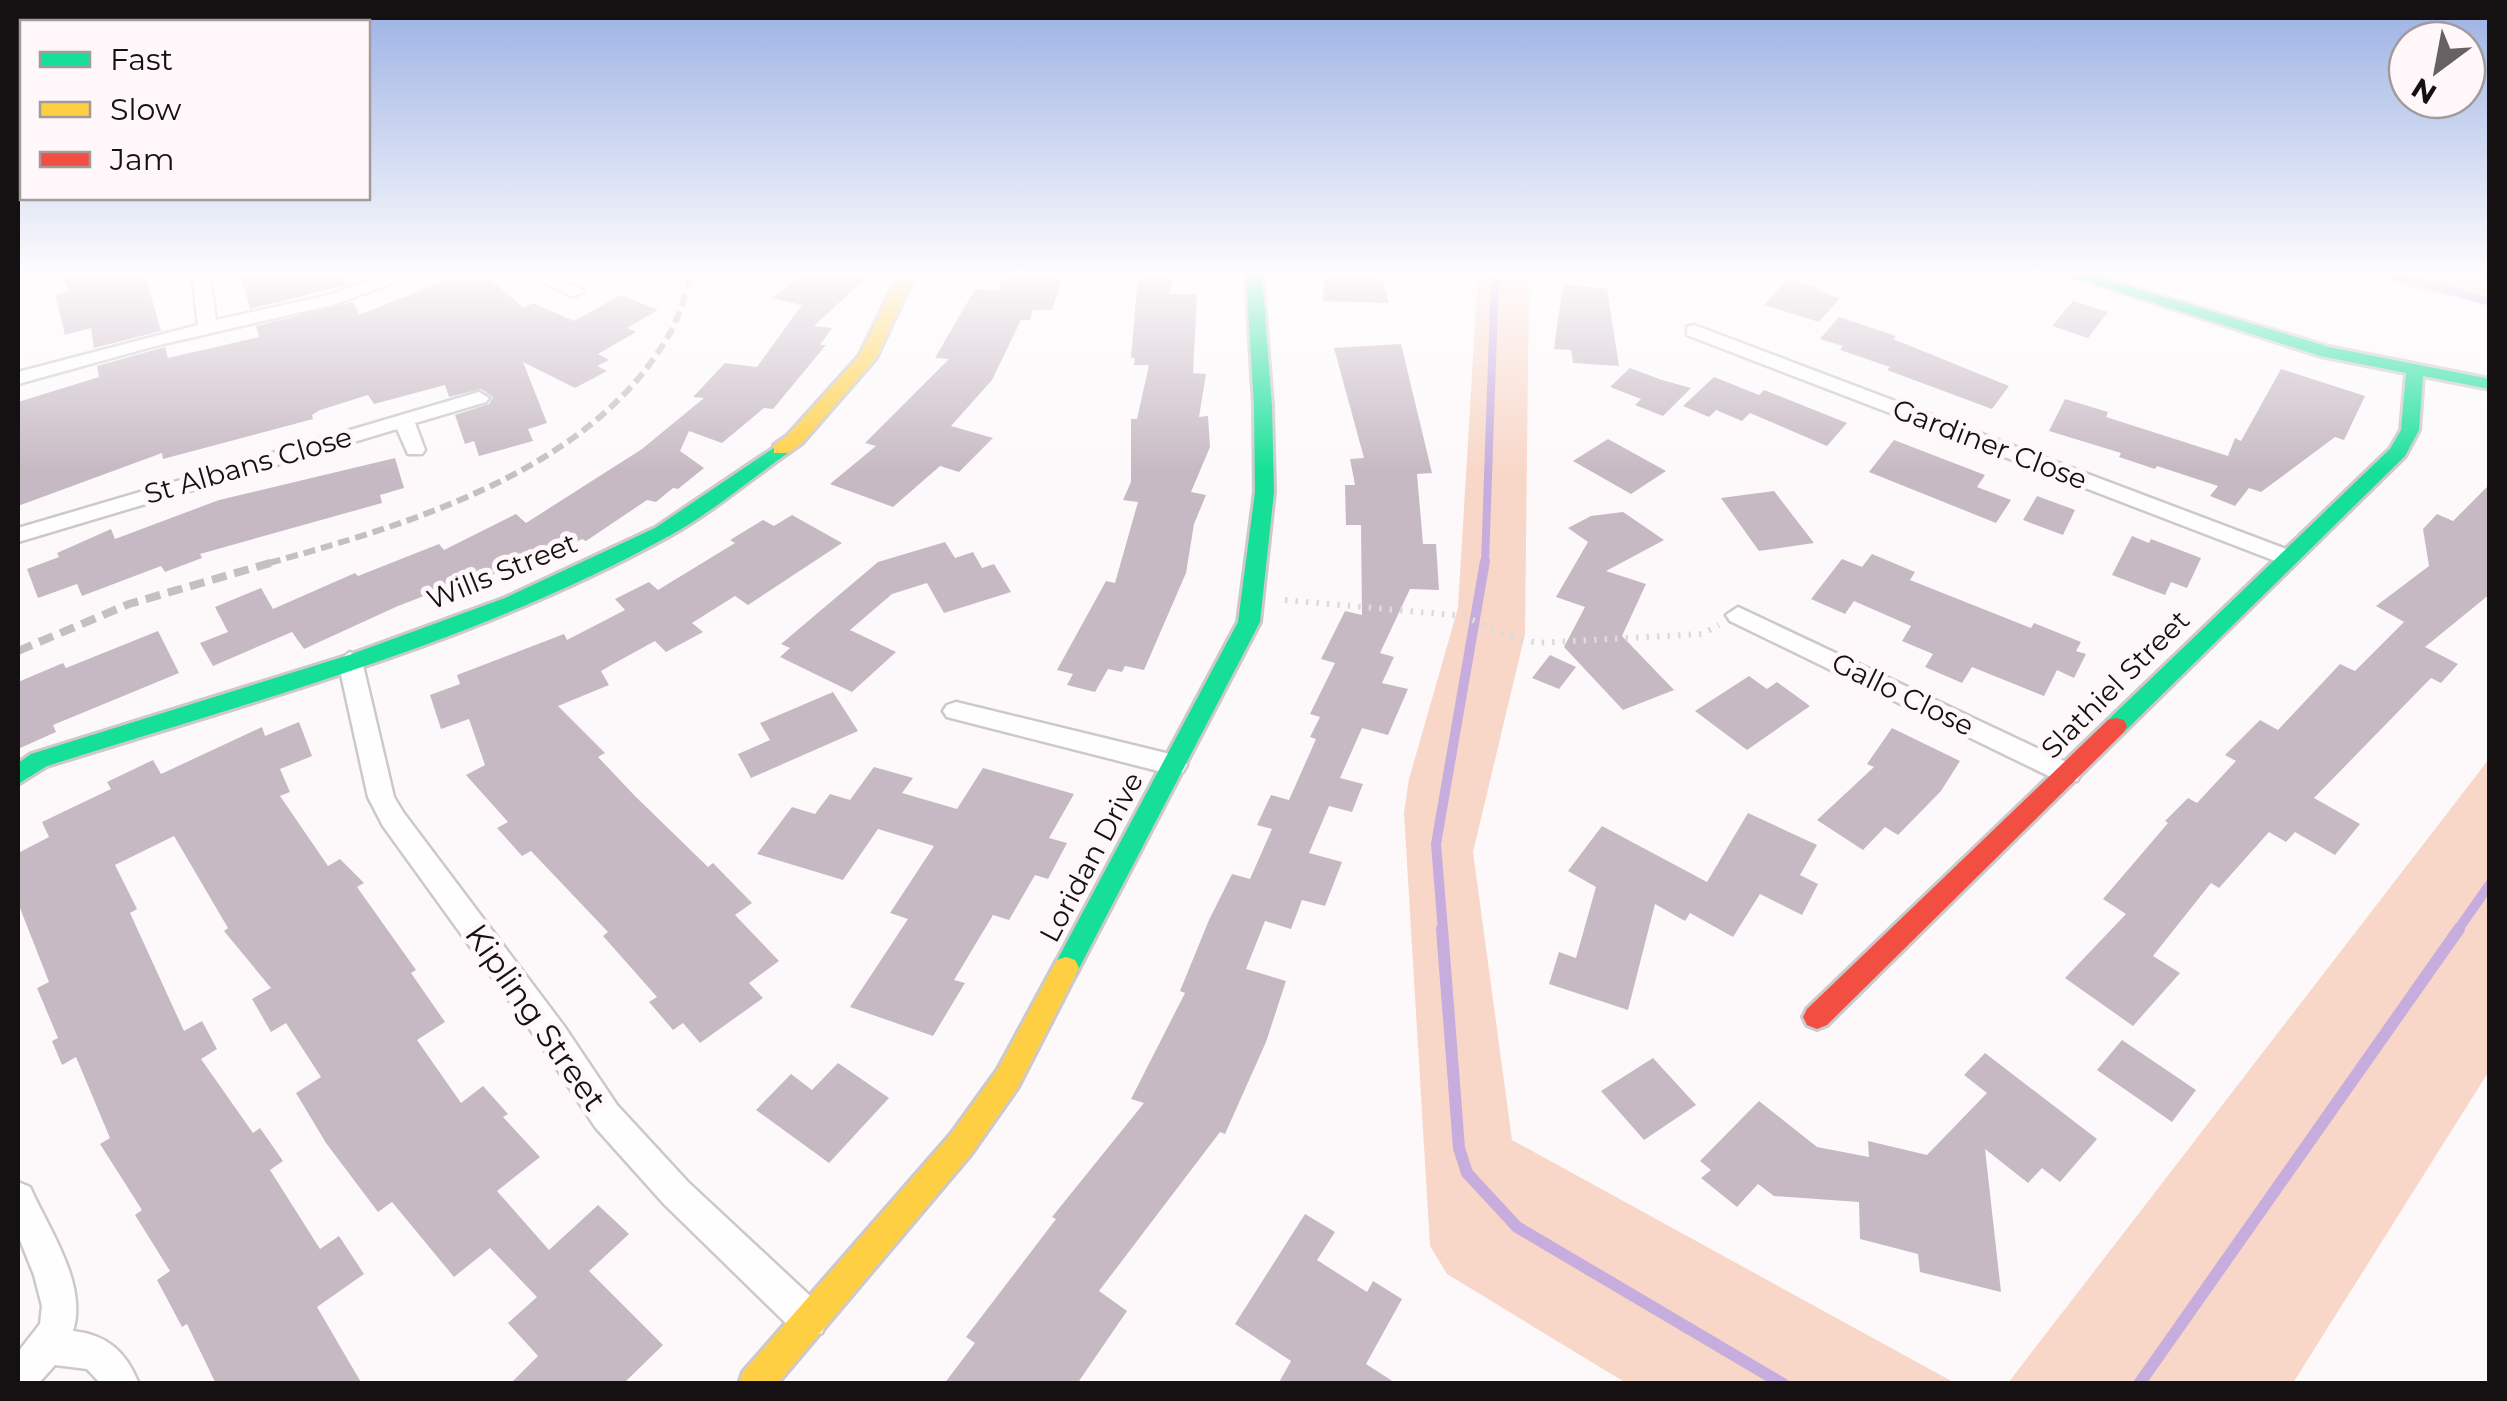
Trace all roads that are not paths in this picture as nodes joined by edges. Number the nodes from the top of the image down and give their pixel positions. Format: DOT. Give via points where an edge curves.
graph roads {
  1 [pos="158,340"];
  2 [pos="880,340"];
  3 [pos="1260,340"];
  4 [pos="1719,340"];
  5 [pos="2287,340"];
  6 [pos="2416,372"];
  7 [pos="18,378"];
  8 [pos="2490,384"];
  9 [pos="479,398"];
  10 [pos="404,420"];
  11 [pos="416,450"];
  12 [pos="18,535"];
  13 [pos="2286,557"];
  14 [pos="1738,615"];
  15 [pos="350,661"];
  16 [pos="956,710"];
  17 [pos="1174,765"];
  18 [pos="2068,774"];
  19 [pos="18,775"];
  20 [pos="1817,1018"];
  21 [pos="18,1198"];
  22 [pos="810,1320"];
  23 [pos="46,1346"];
  24 [pos="18,1378"];
  25 [pos="122,1384"];
  26 [pos="754,1384"];
  1 -- 7 [label="street"];
  2 -- 15 [label="street, Wills Street" via="795,439 648,540 500,608"];
  3 -- 17 [label="street, Loridan Drive" via="1270,461 1261,578 1249,622"];
  4 -- 13 [label="street, Gardiner Close"];
  5 -- 6 [label="street"];
  6 -- 8 [label="street"];
  6 -- 13 [label="street, Slathiel Street" via="2410,430 2398,452"];
  9 -- 10 [label="street, St Albans Close"];
  10 -- 11 [label="street"];
  10 -- 12 [label="street, St Albans Close"];
  13 -- 18 [label="street, Slathiel Street"];
  14 -- 18 [label="street, Gallo Close"];
  15 -- 19 [label="street, Wills Street" via="38,760"];
  15 -- 22 [label="street, Kipling Street" via="381,798 393,820 606,1116"];
  16 -- 17 [label="street"];
  17 -- 22 [label="street, Loridan Drive" via="1008,1078 961,1144"];
  18 -- 20 [label="street, Slathiel Street"];
  21 -- 23 [label="street" via="56,1290 59,1320"];
  22 -- 26 [label="street, Loridan Drive"];
  23 -- 24 [label="street"];
  23 -- 25 [label="street" via="93,1351 113,1364"];
}
